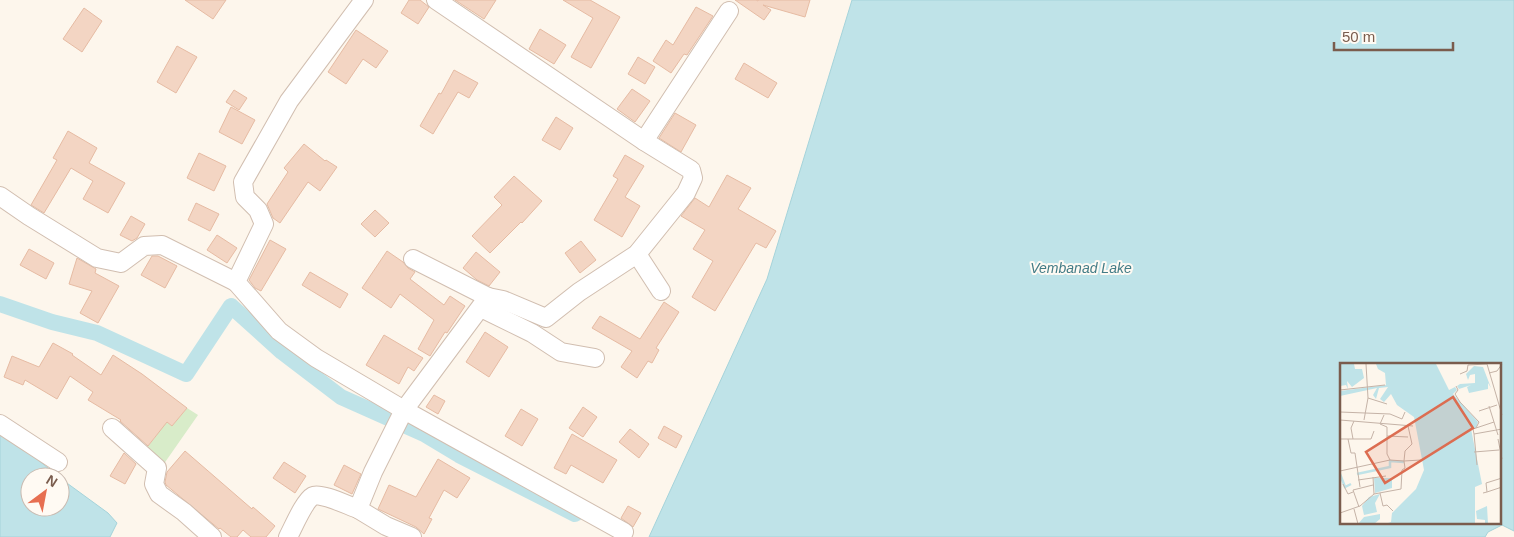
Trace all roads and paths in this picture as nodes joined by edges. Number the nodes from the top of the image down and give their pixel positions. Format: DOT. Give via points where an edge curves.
graph roads {
  1 [pos="364,0"];
  2 [pos="436,0"];
  3 [pos="729,10"];
  4 [pos="644,141"];
  5 [pos="0,196"];
  6 [pos="637,254"];
  7 [pos="413,259"];
  8 [pos="236,282"];
  9 [pos="661,291"];
  10 [pos="484,302"];
  11 [pos="594,358"];
  12 [pos="401,418"];
  13 [pos="0,424"];
  14 [pos="112,428"];
  15 [pos="58,462"];
  16 [pos="358,509"];
  17 [pos="624,532"];
  18 [pos="212,537"];
  19 [pos="288,537"];
  20 [pos="412,537"];
  1 -- 8 [label="street" via="289,101 243,182 245,197 258,210 264,224"];
  2 -- 4 [label="street"];
  3 -- 4 [label="street"];
  4 -- 6 [label="street" via="691,170 694,178 686,193"];
  5 -- 8 [label="street" via="97,258 121,263 144,246 162,245"];
  6 -- 9 [label="street"];
  6 -- 10 [label="street" via="546,318 503,300"];
  7 -- 10 [label="street"];
  8 -- 12 [label="street" via="279,330"];
  10 -- 11 [label="street" via="561,352"];
  10 -- 12 [label="street"];
  12 -- 16 [label="street"];
  12 -- 17 [label="street"];
  13 -- 15 [label="street"];
  14 -- 18 [label="street" via="157,468 154,484 159,494"];
  16 -- 19 [label="street" via="320,495 313,496"];
  16 -- 20 [label="street"];
}
